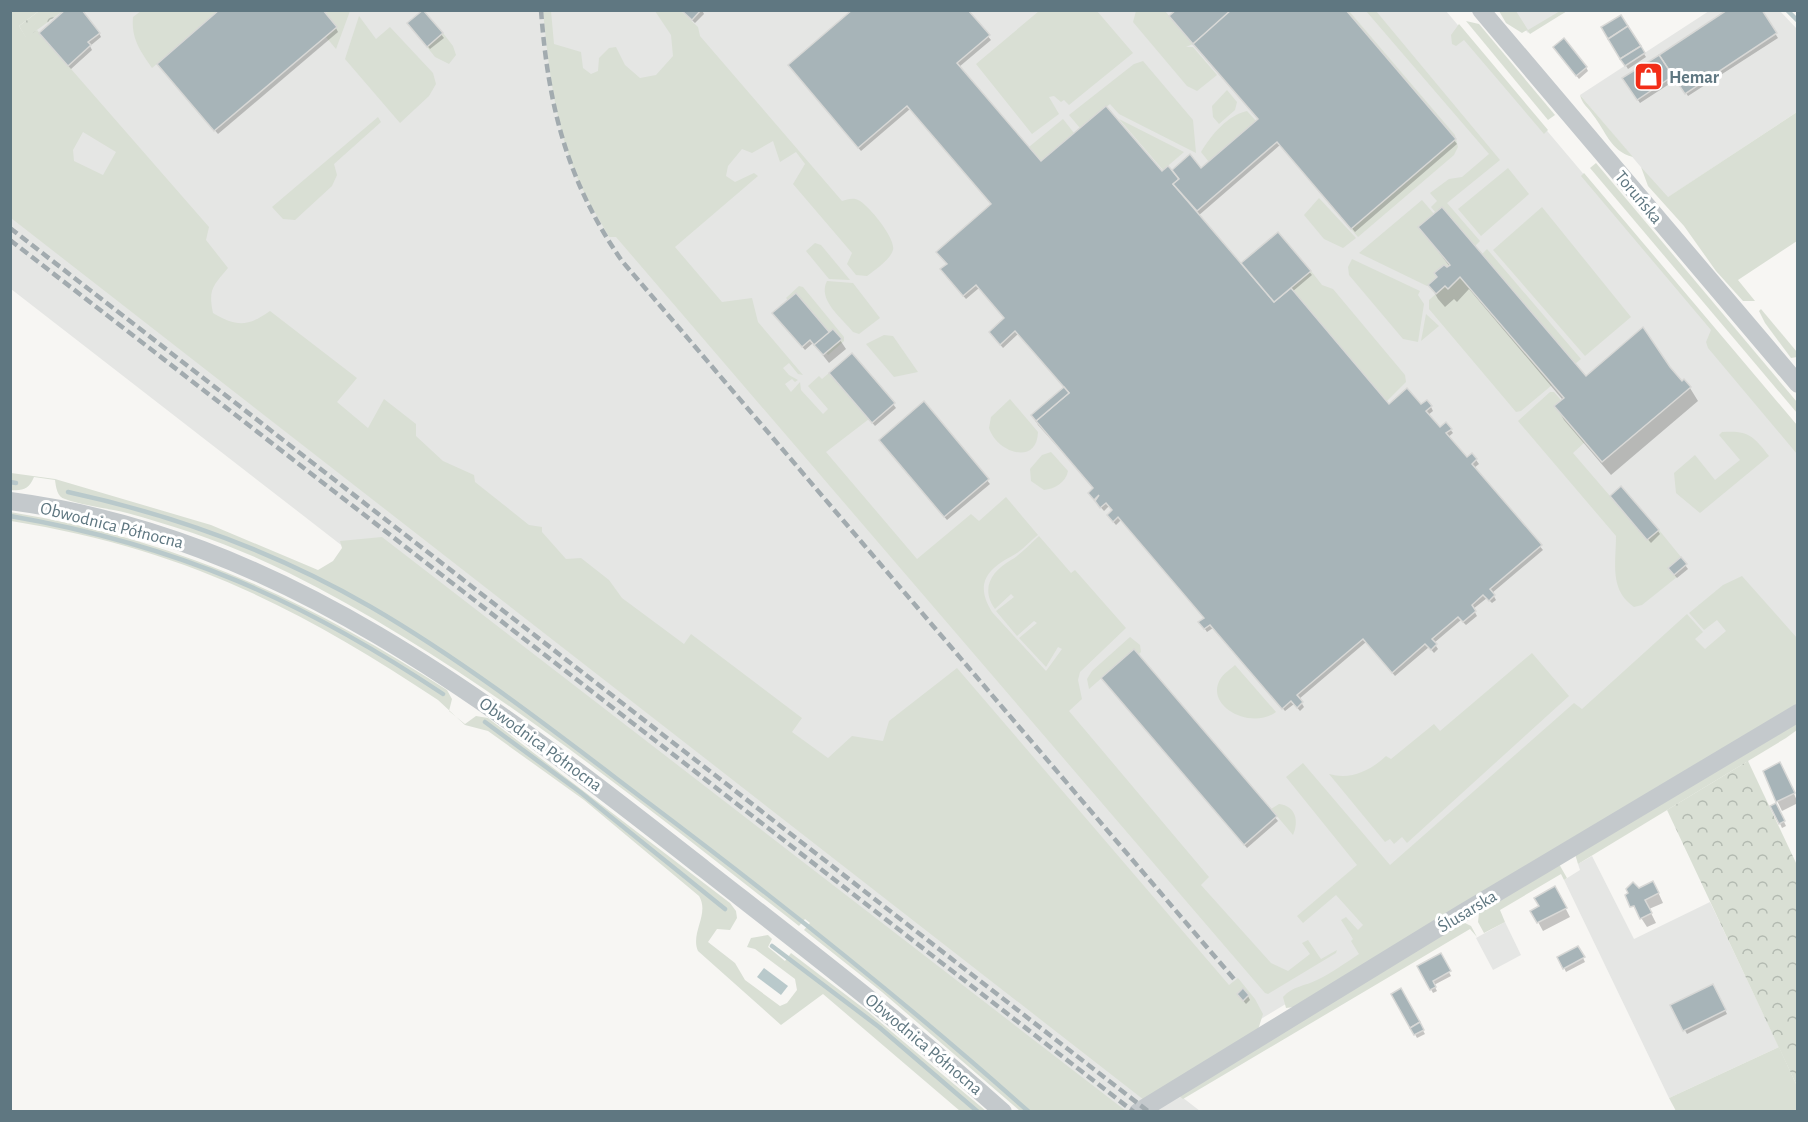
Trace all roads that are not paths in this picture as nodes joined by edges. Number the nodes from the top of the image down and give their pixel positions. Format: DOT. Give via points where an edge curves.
graph roads {
  1 [pos="1481,10"];
  2 [pos="1797,384"];
  3 [pos="10,501"];
  4 [pos="1797,713"];
  5 [pos="1003,1112"];
  6 [pos="1138,1112"];
  1 -- 2 [label="street, Toruńska"];
  3 -- 5 [label="street, Obwodnica Północna" via="90,516 188,544 278,580 398,645 494,709 610,795 880,1006"];
  4 -- 6 [label="street, Ślusarska"];
}
